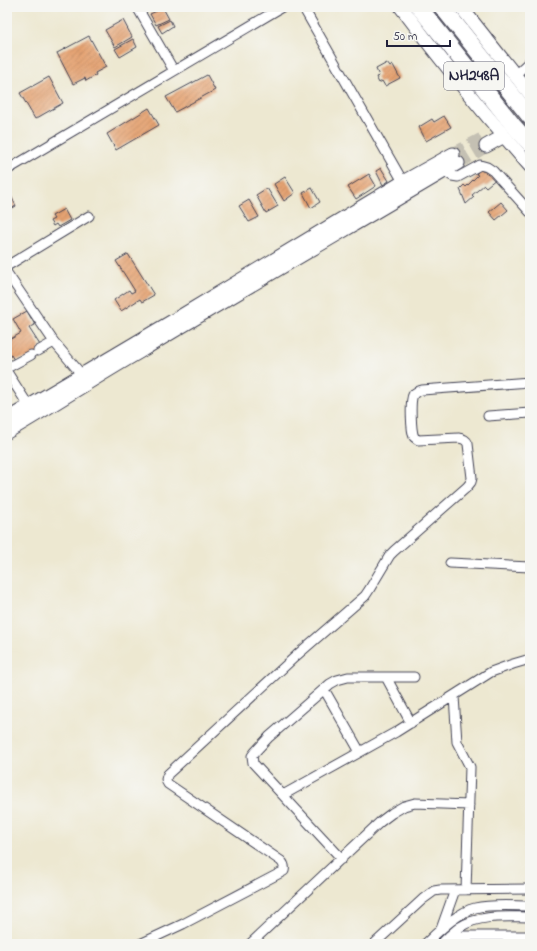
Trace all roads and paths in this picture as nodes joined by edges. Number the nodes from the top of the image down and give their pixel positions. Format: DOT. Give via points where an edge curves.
graph roads {
  1 [pos="136,7"];
  2 [pos="282,7"];
  3 [pos="303,7"];
  4 [pos="401,7"];
  5 [pos="419,7"];
  6 [pos="442,7"];
  7 [pos="460,7"];
  8 [pos="530,62"];
  9 [pos="174,71"];
  10 [pos="515,75"];
  11 [pos="530,94"];
  12 [pos="530,117"];
  13 [pos="501,133"];
  14 [pos="484,142"];
  15 [pos="530,144"];
  16 [pos="530,166"];
  17 [pos="7,170"];
  18 [pos="445,171"];
  19 [pos="406,186"];
  20 [pos="530,212"];
  21 [pos="89,216"];
  22 [pos="7,266"];
  23 [pos="7,273"];
  24 [pos="54,342"];
  25 [pos="7,368"];
  26 [pos="7,372"];
  27 [pos="82,375"];
  28 [pos="530,382"];
  29 [pos="32,411"];
  30 [pos="530,413"];
  31 [pos="488,416"];
  32 [pos="7,419"];
  33 [pos="7,432"];
  34 [pos="450,563"];
  35 [pos="530,567"];
  36 [pos="530,659"];
  37 [pos="386,677"];
  38 [pos="414,677"];
  39 [pos="324,689"];
  40 [pos="454,696"];
  41 [pos="411,723"];
  42 [pos="360,752"];
  43 [pos="283,795"];
  44 [pos="469,806"];
  45 [pos="342,859"];
  46 [pos="530,889"];
  47 [pos="455,890"];
  48 [pos="466,890"];
  49 [pos="530,906"];
  50 [pos="530,917"];
  51 [pos="441,929"];
  52 [pos="449,936"];
  53 [pos="530,936"];
  54 [pos="140,944"];
  55 [pos="250,944"];
  56 [pos="374,944"];
  57 [pos="425,944"];
  58 [pos="441,944"];
  1 -- 9 [label="street"];
  2 -- 9 [label="street"];
  3 -- 19 [label="street"];
  4 -- 13 [label="street"];
  5 -- 15 [label="highway, NH248A"];
  6 -- 12 [label="highway, NH248A"];
  7 -- 10 [label="street"];
  8 -- 10 [label="street"];
  9 -- 17 [label="street"];
  10 -- 11 [label="street"];
  13 -- 14 [label="street"];
  13 -- 16 [label="street"];
  18 -- 19 [label="street"];
  18 -- 19 [label="street" via="456,159"];
  18 -- 20 [label="street" via="458,177 480,165 487,167"];
  19 -- 27 [label="street"];
  19 -- 29 [label="street" via="143,349"];
  21 -- 22 [label="street"];
  23 -- 24 [label="street"];
  24 -- 25 [label="street"];
  24 -- 27 [label="street"];
  26 -- 29 [label="street"];
  27 -- 29 [label="street"];
  28 -- 54 [label="street" via="422,390 414,394 411,401 414,437 418,440 466,440 471,482 390,555 365,596 166,778 168,784 281,861 285,868 284,872"];
  29 -- 32 [label="street"];
  29 -- 33 [label="street"];
  30 -- 31 [label="street"];
  34 -- 35 [label="street"];
  36 -- 40 [label="street" via="491,672"];
  37 -- 38 [label="street"];
  37 -- 39 [label="street" via="348,677 337,680"];
  37 -- 41 [label="street"];
  39 -- 42 [label="street"];
  39 -- 43 [label="street" via="252,756 253,763"];
  40 -- 41 [label="street"];
  40 -- 44 [label="street" via="457,742 470,767"];
  41 -- 42 [label="street"];
  42 -- 43 [label="street"];
  43 -- 45 [label="street"];
  44 -- 45 [label="street" via="415,803 404,806 380,822"];
  44 -- 48 [label="street"];
  45 -- 55 [label="street"];
  46 -- 48 [label="street"];
  47 -- 48 [label="street"];
  47 -- 51 [label="street"];
  47 -- 56 [label="street" via="440,890 429,894"];
  49 -- 51 [label="street" via="473,909"];
  50 -- 52 [label="street" via="492,916 459,927"];
  51 -- 57 [label="street"];
  52 -- 53 [label="street"];
  52 -- 58 [label="street"];
}
